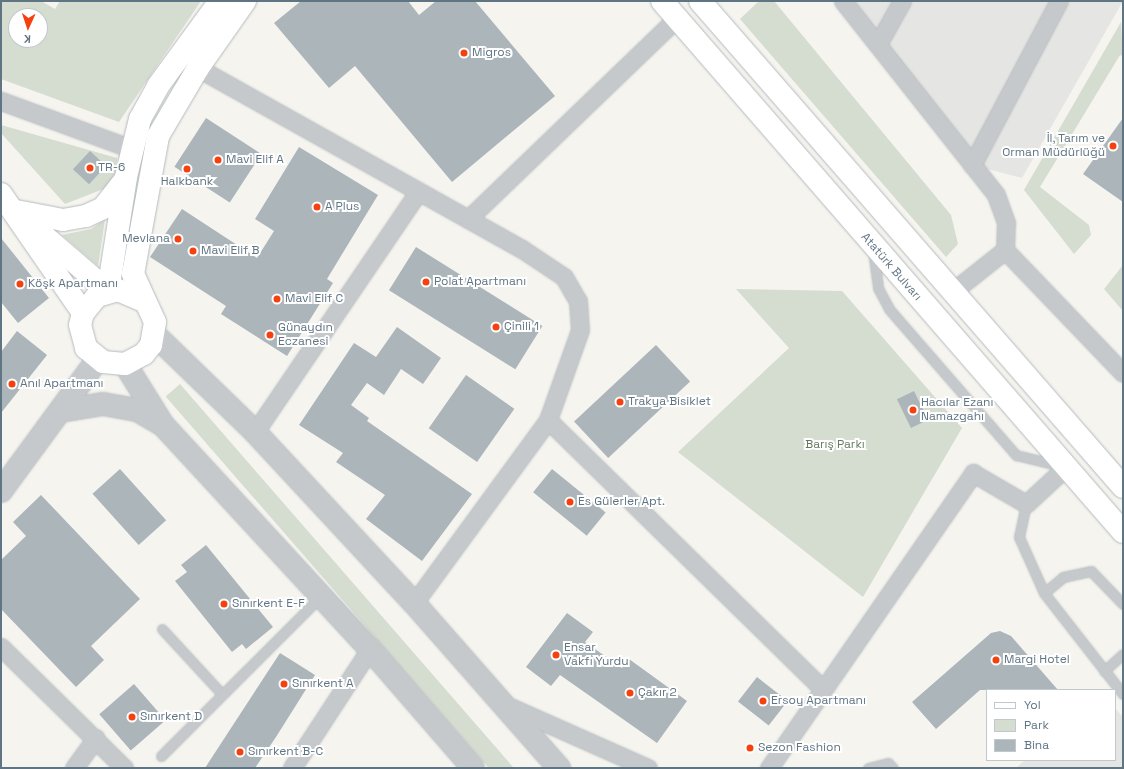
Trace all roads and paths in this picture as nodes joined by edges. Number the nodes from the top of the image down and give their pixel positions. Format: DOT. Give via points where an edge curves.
graph roads {
  1 [pos="220,1"];
  2 [pos="245,1"];
  3 [pos="662,1"];
  4 [pos="700,1"];
  5 [pos="844,1"];
  6 [pos="902,1"];
  7 [pos="1059,1"];
  8 [pos="677,18"];
  9 [pos="878,44"];
  10 [pos="198,68"];
  11 [pos="1,101"];
  12 [pos="132,149"];
  13 [pos="972,164"];
  14 [pos="126,177"];
  15 [pos="418,192"];
  16 [pos="1,194"];
  17 [pos="16,211"];
  18 [pos="468,219"];
  19 [pos="872,246"];
  20 [pos="1005,250"];
  21 [pos="108,291"];
  22 [pos="952,292"];
  23 [pos="144,301"];
  24 [pos="83,314"];
  25 [pos="154,334"];
  26 [pos="98,360"];
  27 [pos="125,364"];
  28 [pos="1123,373"];
  29 [pos="61,411"];
  30 [pos="548,420"];
  31 [pos="163,425"];
  32 [pos="254,432"];
  33 [pos="1066,467"];
  34 [pos="1123,487"];
  35 [pos="1,491"];
  36 [pos="1026,504"];
  37 [pos="1123,532"];
  38 [pos="1044,592"];
  39 [pos="321,596"];
  40 [pos="414,603"];
  41 [pos="1123,604"];
  42 [pos="162,629"];
  43 [pos="1,647"];
  44 [pos="370,649"];
  45 [pos="1123,654"];
  46 [pos="1104,671"];
  47 [pos="822,688"];
  48 [pos="220,693"];
  49 [pos="1123,694"];
  50 [pos="508,706"];
  51 [pos="96,738"];
  52 [pos="160,756"];
  53 [pos="74,768"];
  54 [pos="124,768"];
  55 [pos="292,768"];
  56 [pos="473,768"];
  57 [pos="560,768"];
  58 [pos="648,768"];
  59 [pos="768,768"];
  60 [pos="868,768"];
  61 [pos="894,768"];
  1 -- 12 [label="main road" via="149,101"];
  2 -- 10 [label="main road"];
  3 -- 8 [label="main road, Atatürk Bulvarı"];
  4 -- 22 [label="main road"];
  5 -- 9 [label="street"];
  6 -- 9 [label="street"];
  7 -- 13 [label="street"];
  8 -- 18 [label="street"];
  8 -- 19 [label="main road, Atatürk Bulvarı"];
  9 -- 13 [label="street"];
  10 -- 15 [label="street"];
  10 -- 23 [label="main road" via="161,130 153,157 133,274"];
  11 -- 12 [label="street"];
  12 -- 14 [label="main road"];
  13 -- 20 [label="street" via="996,195 1006,223"];
  14 -- 17 [label="main road" via="103,208 86,216 62,220"];
  14 -- 21 [label="main road"];
  15 -- 18 [label="street"];
  15 -- 32 [label="street"];
  16 -- 17 [label="main road"];
  17 -- 21 [label="main road"];
  17 -- 24 [label="main road"];
  18 -- 30 [label="street" via="522,248 564,277 578,301 580,330"];
  19 -- 33 [label="main road, Atatürk Bulvarı"];
  19 -- 33 [label="lane" via="878,288 889,309 1016,455"];
  20 -- 22 [label="street"];
  20 -- 28 [label="street"];
  21 -- 23 [label="main road" via="127,291"];
  21 -- 24 [label="main road" via="97,296"];
  22 -- 34 [label="main road"];
  23 -- 25 [label="main road" via="151,310"];
  24 -- 26 [label="main road" via="81,337"];
  25 -- 27 [label="main road" via="144,354"];
  25 -- 32 [label="street"];
  26 -- 27 [label="main road"];
  26 -- 29 [label="street"];
  27 -- 31 [label="street"];
  29 -- 31 [label="street" via="103,404 138,410"];
  29 -- 35 [label="street"];
  30 -- 40 [label="street"];
  30 -- 47 [label="street"];
  31 -- 39 [label="street"];
  32 -- 40 [label="street"];
  33 -- 36 [label="street"];
  33 -- 37 [label="main road, Atatürk Bulvarı"];
  36 -- 38 [label="lane" via="1019,537"];
  36 -- 47 [label="street" via="973,473"];
  38 -- 41 [label="lane" via="1063,576 1091,571"];
  38 -- 46 [label="lane"];
  39 -- 44 [label="street"];
  39 -- 48 [label="lane"];
  40 -- 50 [label="street"];
  42 -- 48 [label="lane"];
  43 -- 51 [label="street"];
  44 -- 55 [label="street"];
  44 -- 56 [label="street"];
  45 -- 46 [label="lane"];
  46 -- 49 [label="lane"];
  47 -- 59 [label="street"];
  48 -- 52 [label="lane"];
  50 -- 57 [label="street"];
  50 -- 58 [label="street"];
  51 -- 53 [label="street"];
  51 -- 54 [label="street"];
  60 -- 61 [label="lane" via="888,763"];
}
